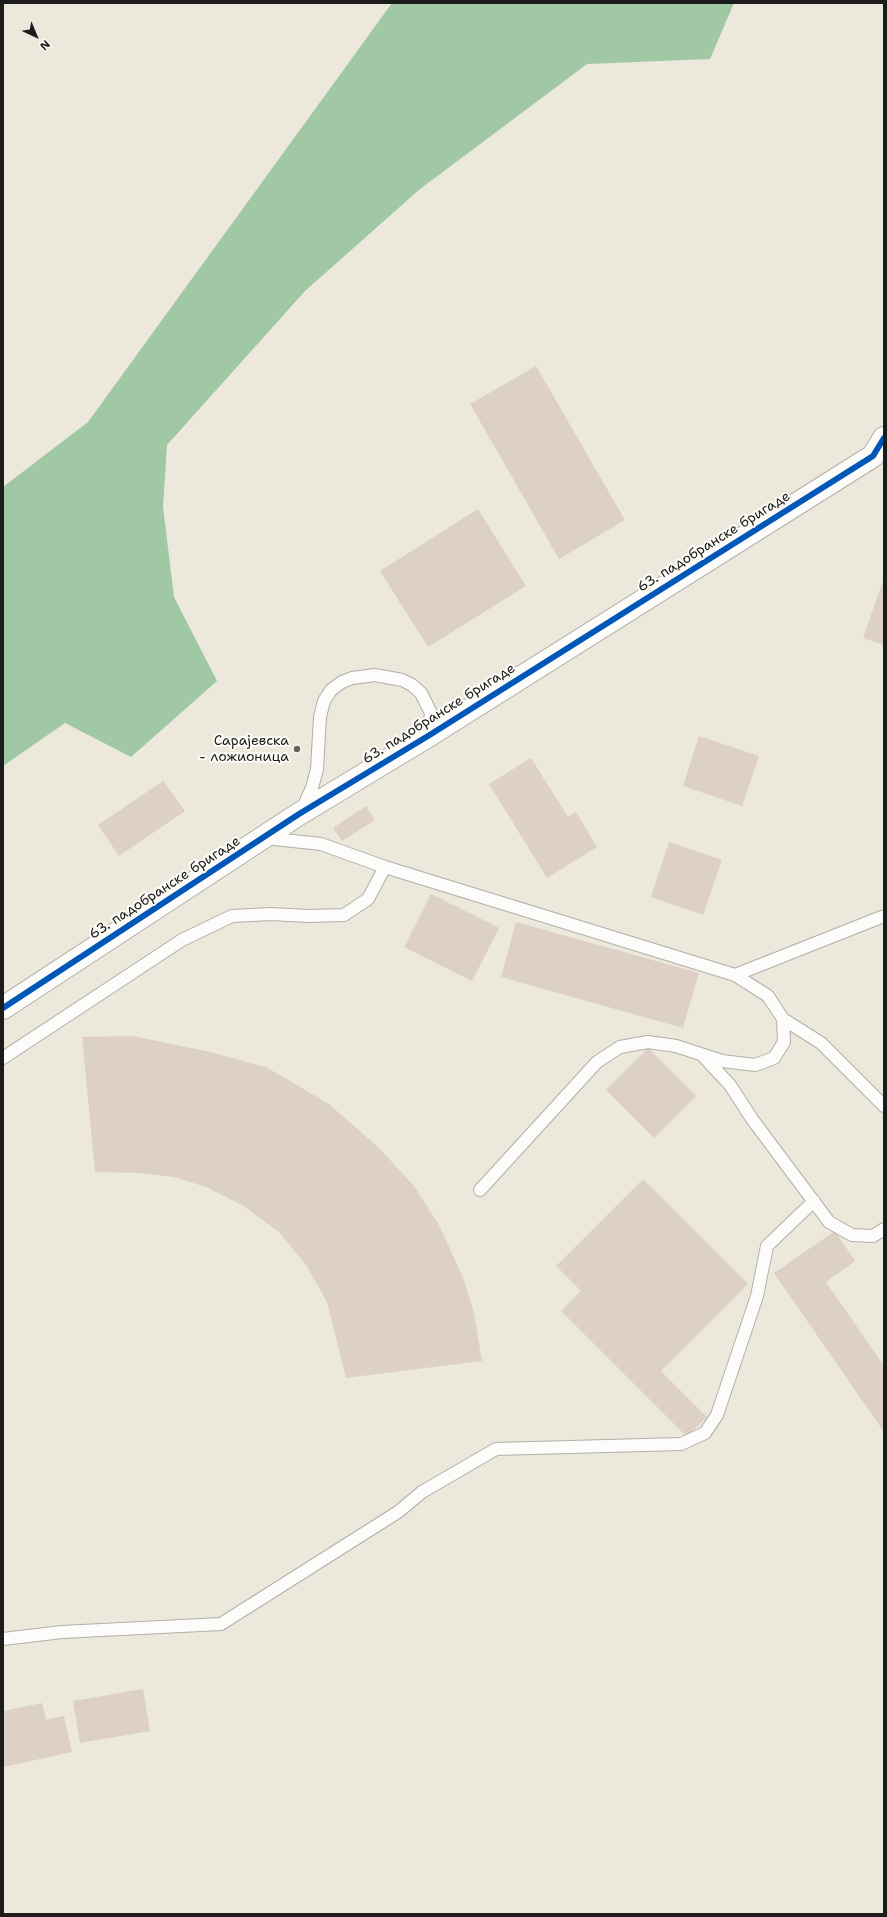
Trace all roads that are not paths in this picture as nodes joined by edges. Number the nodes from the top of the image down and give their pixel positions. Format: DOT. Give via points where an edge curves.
graph roads {
  1 [pos="884,438"];
  2 [pos="879,458"];
  3 [pos="428,736"];
  4 [pos="299,814"];
  5 [pos="264,838"];
  6 [pos="385,867"];
  7 [pos="884,916"];
  8 [pos="735,975"];
  9 [pos="3,1008"];
  10 [pos="783,1020"];
  11 [pos="702,1055"];
  12 [pos="3,1058"];
  13 [pos="884,1106"];
  14 [pos="480,1190"];
  15 [pos="814,1202"];
  16 [pos="884,1229"];
  17 [pos="3,1639"];
  1 -- 2 [label="street, 63. падобранске бригаде"];
  2 -- 3 [label="street, 63. падобранске бригаде"];
  3 -- 4 [label="street, 63. падобранске бригаде"];
  3 -- 4 [label="lane" via="431,724 429,708 421,692 412,685 402,680 375,675 342,682 331,690 324,701 320,717 317,769 307,801"];
  4 -- 5 [label="street, 63. падобранске бригаде"];
  5 -- 6 [label="lane" via="321,844"];
  5 -- 9 [label="street, 63. падобранске бригаде"];
  6 -- 8 [label="lane"];
  6 -- 12 [label="lane" via="368,899 344,915 232,916 182,940"];
  7 -- 8 [label="lane"];
  8 -- 10 [label="lane" via="768,996"];
  10 -- 11 [label="lane" via="784,1042 774,1058 755,1065 722,1062"];
  10 -- 13 [label="lane" via="821,1043"];
  11 -- 14 [label="lane" via="676,1046 648,1042 620,1047 597,1062"];
  11 -- 15 [label="lane" via="730,1085"];
  15 -- 16 [label="lane" via="830,1222 852,1235 873,1236"];
  15 -- 17 [label="lane" via="767,1246 757,1296 717,1415 705,1432 681,1444 496,1449 422,1492 398,1512 221,1624 62,1632"];
}
